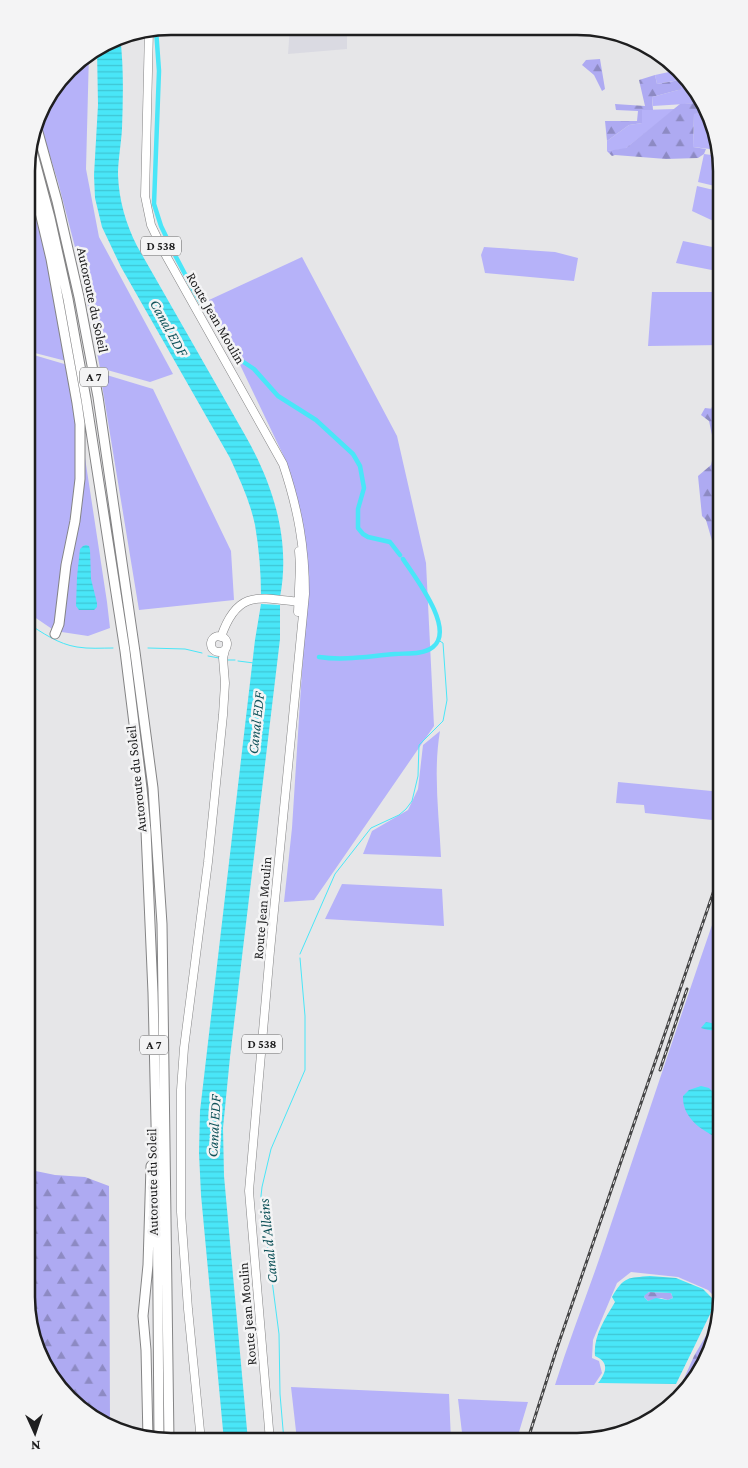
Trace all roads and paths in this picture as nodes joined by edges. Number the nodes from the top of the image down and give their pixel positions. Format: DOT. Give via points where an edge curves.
graph roads {
  1 [pos="149,37"];
  2 [pos="39,138"];
  3 [pos="35,162"];
  4 [pos="35,188"];
  5 [pos="301,598"];
  6 [pos="127,633"];
  7 [pos="55,634"];
  8 [pos="221,637"];
  9 [pos="223,653"];
  10 [pos="294,700"];
  11 [pos="155,1079"];
  12 [pos="148,1431"];
  13 [pos="159,1432"];
  14 [pos="169,1433"];
  15 [pos="200,1433"];
  16 [pos="269,1433"];
  1 -- 5 [label="main road, Route Jean Moulin / D 538" via="145,196 151,225 268,436 280,464 297,534"];
  2 -- 6 [label="highway, Autoroute du Soleil / A 7" via="80,297 98,398"];
  3 -- 6 [label="highway, Autoroute du Soleil / A 7" via="68,299"];
  4 -- 7 [label="highway" via="80,424 78,501"];
  5 -- 8 [label="main road" via="246,601 237,607"];
  5 -- 10 [label="main road, D 538"];
  5 -- 10 [label="main road, Route Jean Moulin / D 538"];
  6 -- 11 [label="highway, Autoroute du Soleil / A 7" via="125,652 146,831"];
  6 -- 14 [label="highway, Autoroute du Soleil / A 7" via="135,652 152,788 162,924"];
  8 -- 9 [label="main road" via="227,641"];
  8 -- 9 [label="main road" via="214,638 212,644 214,650"];
  9 -- 15 [label="main road" via="224,715 181,1090 182,1212"];
  10 -- 16 [label="main road, Route Jean Moulin / D 538" via="249,1192"];
  11 -- 12 [label="highway" via="143,1316"];
  11 -- 13 [label="highway, Autoroute du Soleil / A 7"];
}
